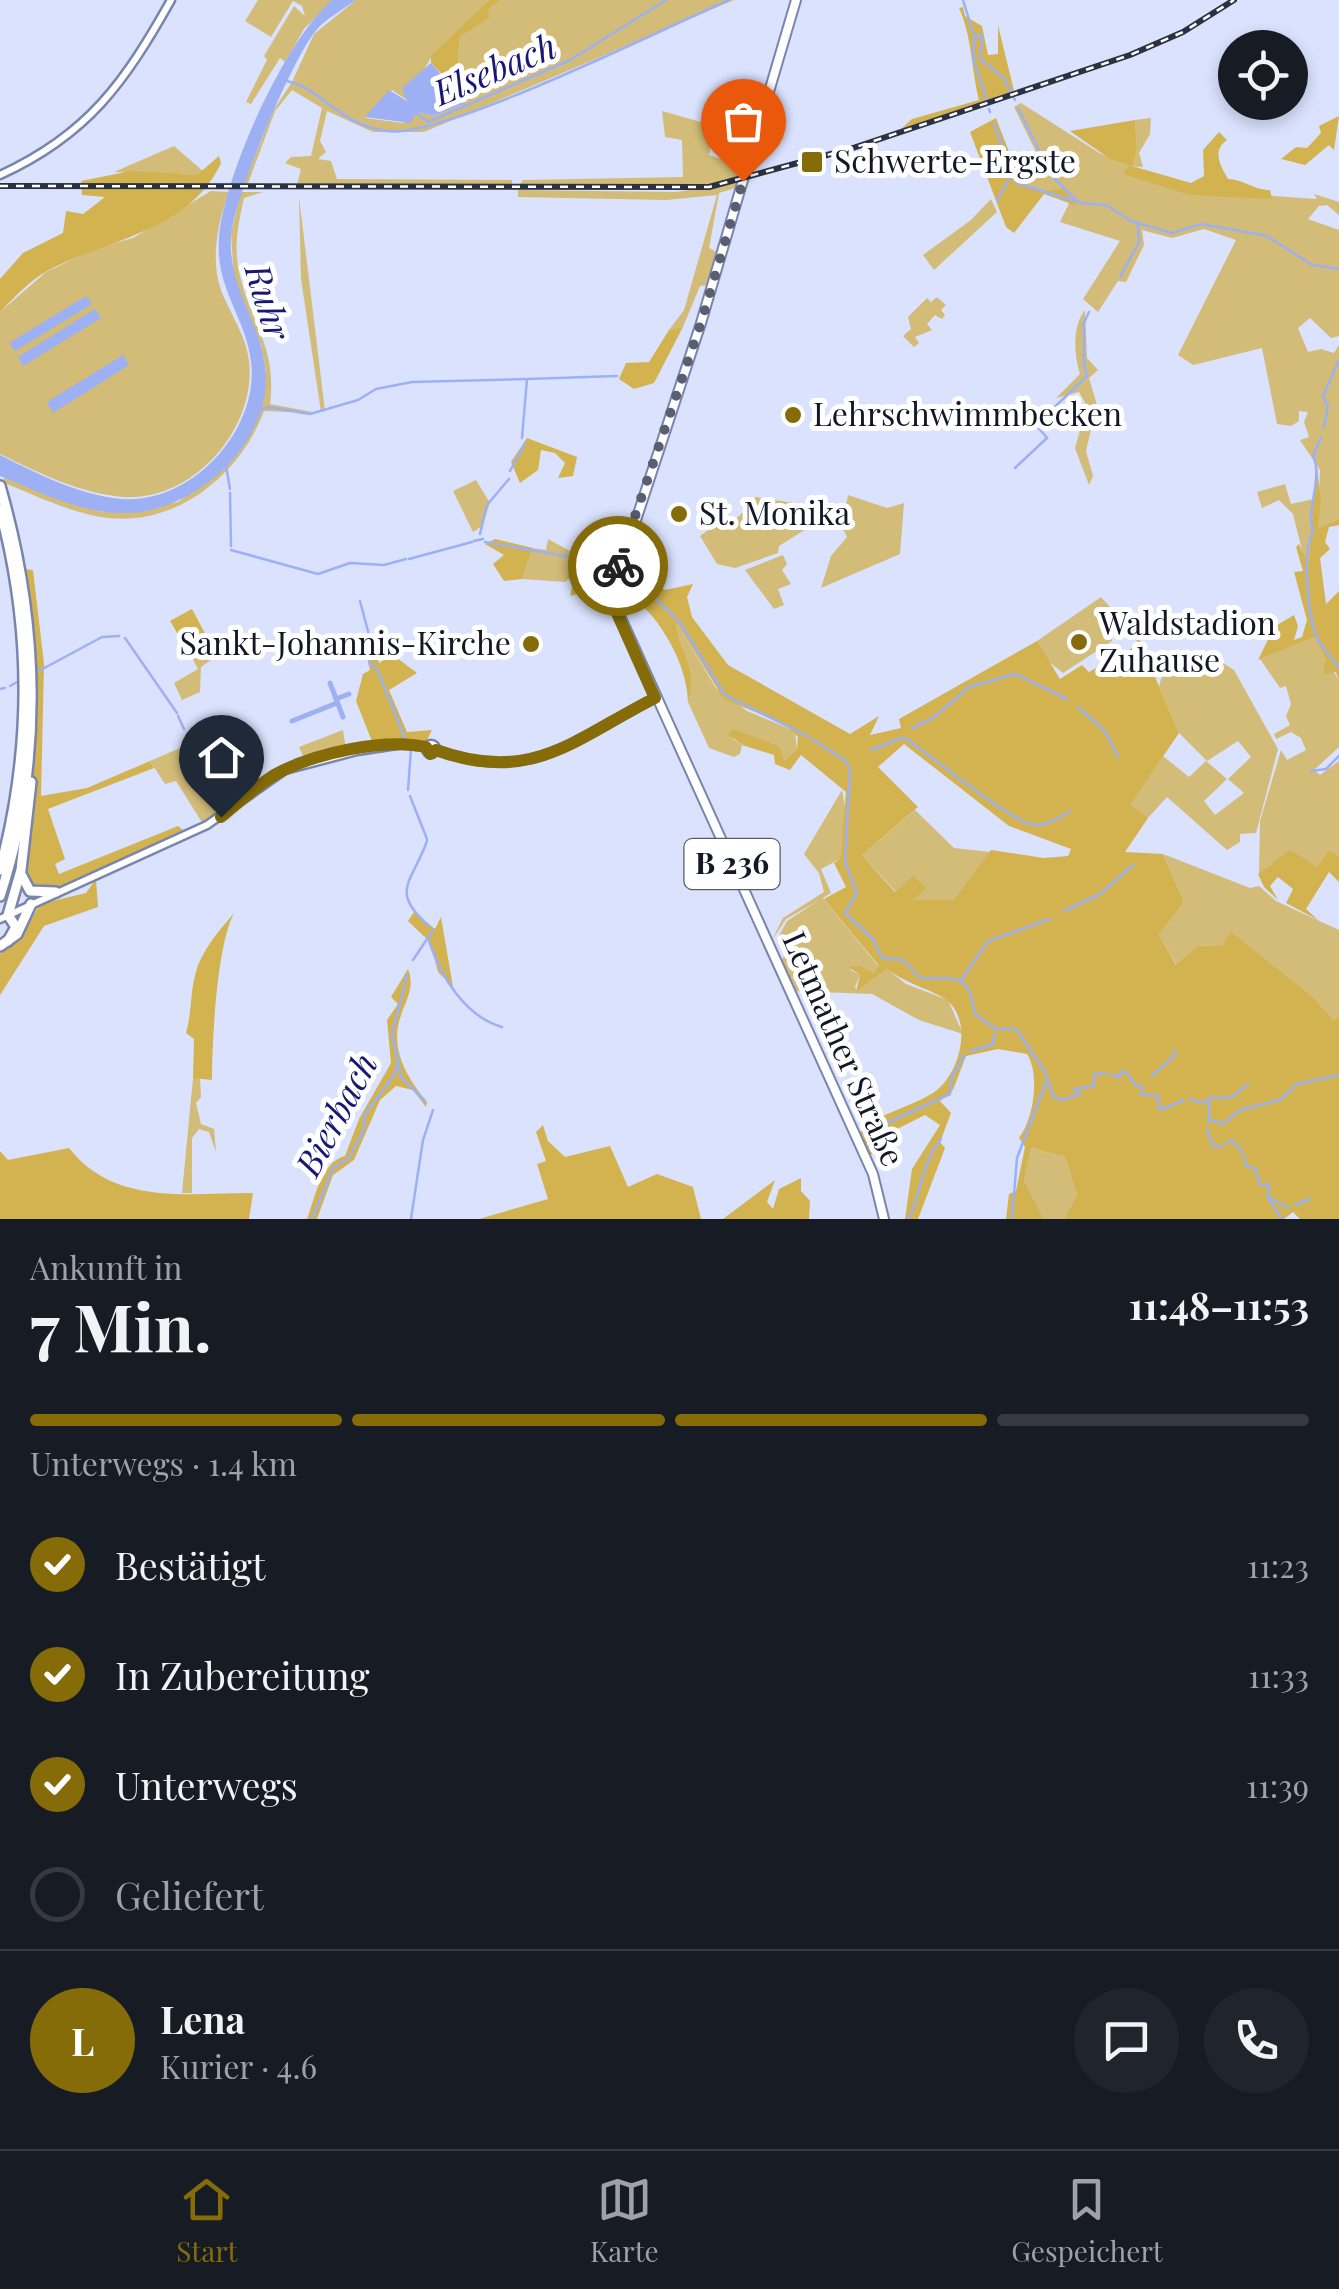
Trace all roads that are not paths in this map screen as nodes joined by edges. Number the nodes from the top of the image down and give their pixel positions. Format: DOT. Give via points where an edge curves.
graph roads {
  1 [pos="171,0"];
  2 [pos="796,0"];
  3 [pos="0,175"];
  4 [pos="0,486"];
  5 [pos="0,509"];
  6 [pos="18,571"];
  7 [pos="655,698"];
  8 [pos="31,719"];
  9 [pos="0,870"];
  10 [pos="21,870"];
  11 [pos="56,892"];
  12 [pos="0,896"];
  13 [pos="31,904"];
  14 [pos="4,917"];
  15 [pos="4,944"];
  16 [pos="884,1219"];
  1 -- 3 [label="main road" via="103,105 50,148"];
  2 -- 7 [label="main road, Letmather Straße / B 236" via="701,323 611,589"];
  4 -- 6 [label="highway"];
  5 -- 6 [label="highway"];
  6 -- 8 [label="highway" via="30,643"];
  6 -- 9 [label="highway" via="24,738"];
  7 -- 11 [label="main road" via="524,764 482,763 433,744 397,744 285,770 207,825"];
  7 -- 16 [label="main road, Letmather Straße / B 236" via="862,1147"];
  8 -- 10 [label="highway"];
  8 -- 12 [label="highway" via="24,792"];
  10 -- 11 [label="highway" via="30,891"];
  10 -- 14 [label="highway"];
  11 -- 13 [label="main road"];
  13 -- 14 [label="main road"];
  13 -- 15 [label="highway" via="22,928"];
  14 -- 15 [label="highway" via="16,927"];
}
